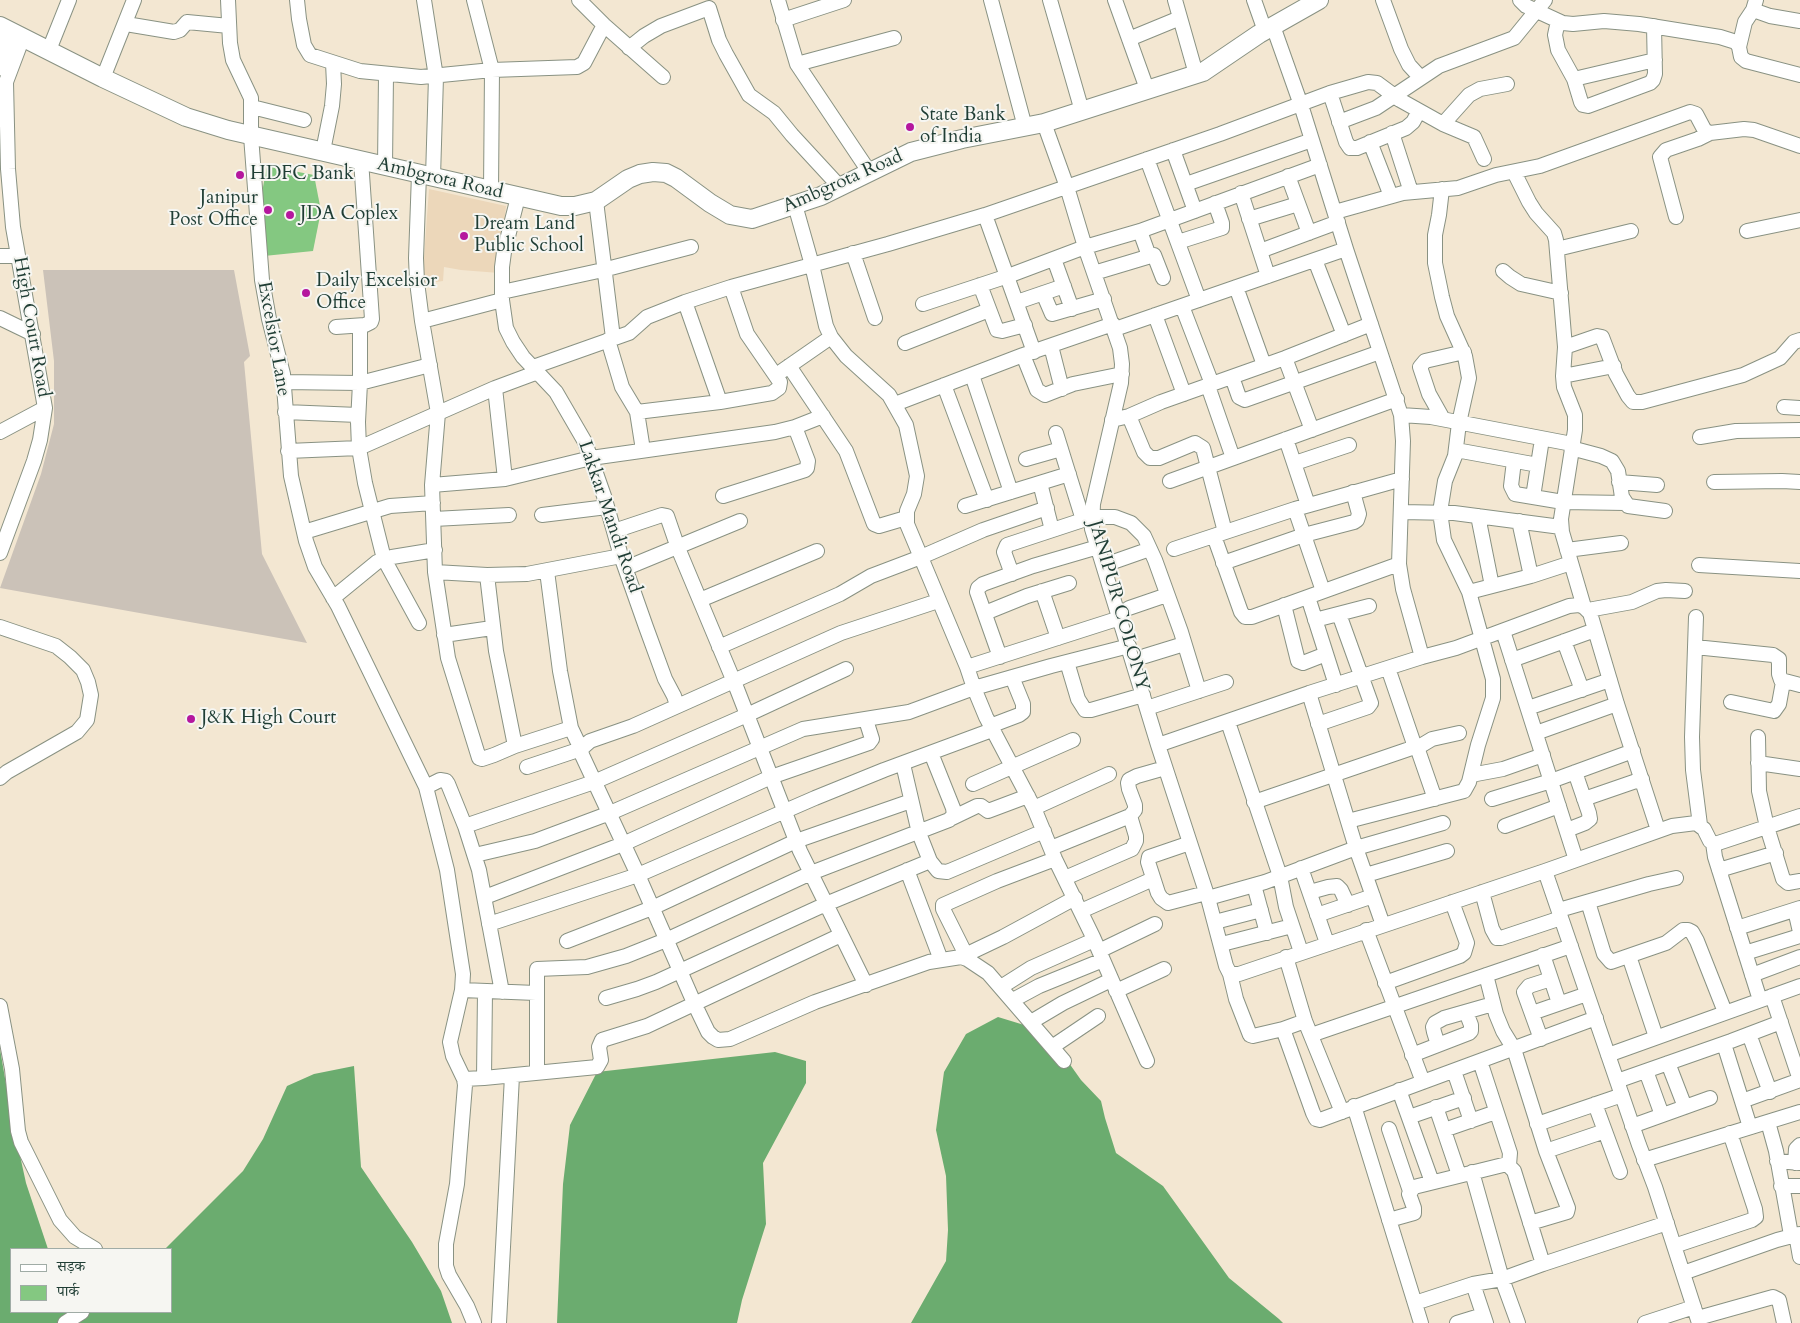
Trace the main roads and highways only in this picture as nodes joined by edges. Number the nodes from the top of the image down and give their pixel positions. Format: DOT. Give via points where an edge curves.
graph roads {
  1 [pos="1319,0"];
  2 [pos="4,28"];
  1 -- 2 [label="main road, Ambgrota Road" via="1196,74 1044,123 927,147 840,187 752,219 730,215 666,173 640,174 596,201 561,206 252,136 186,117"];
}
